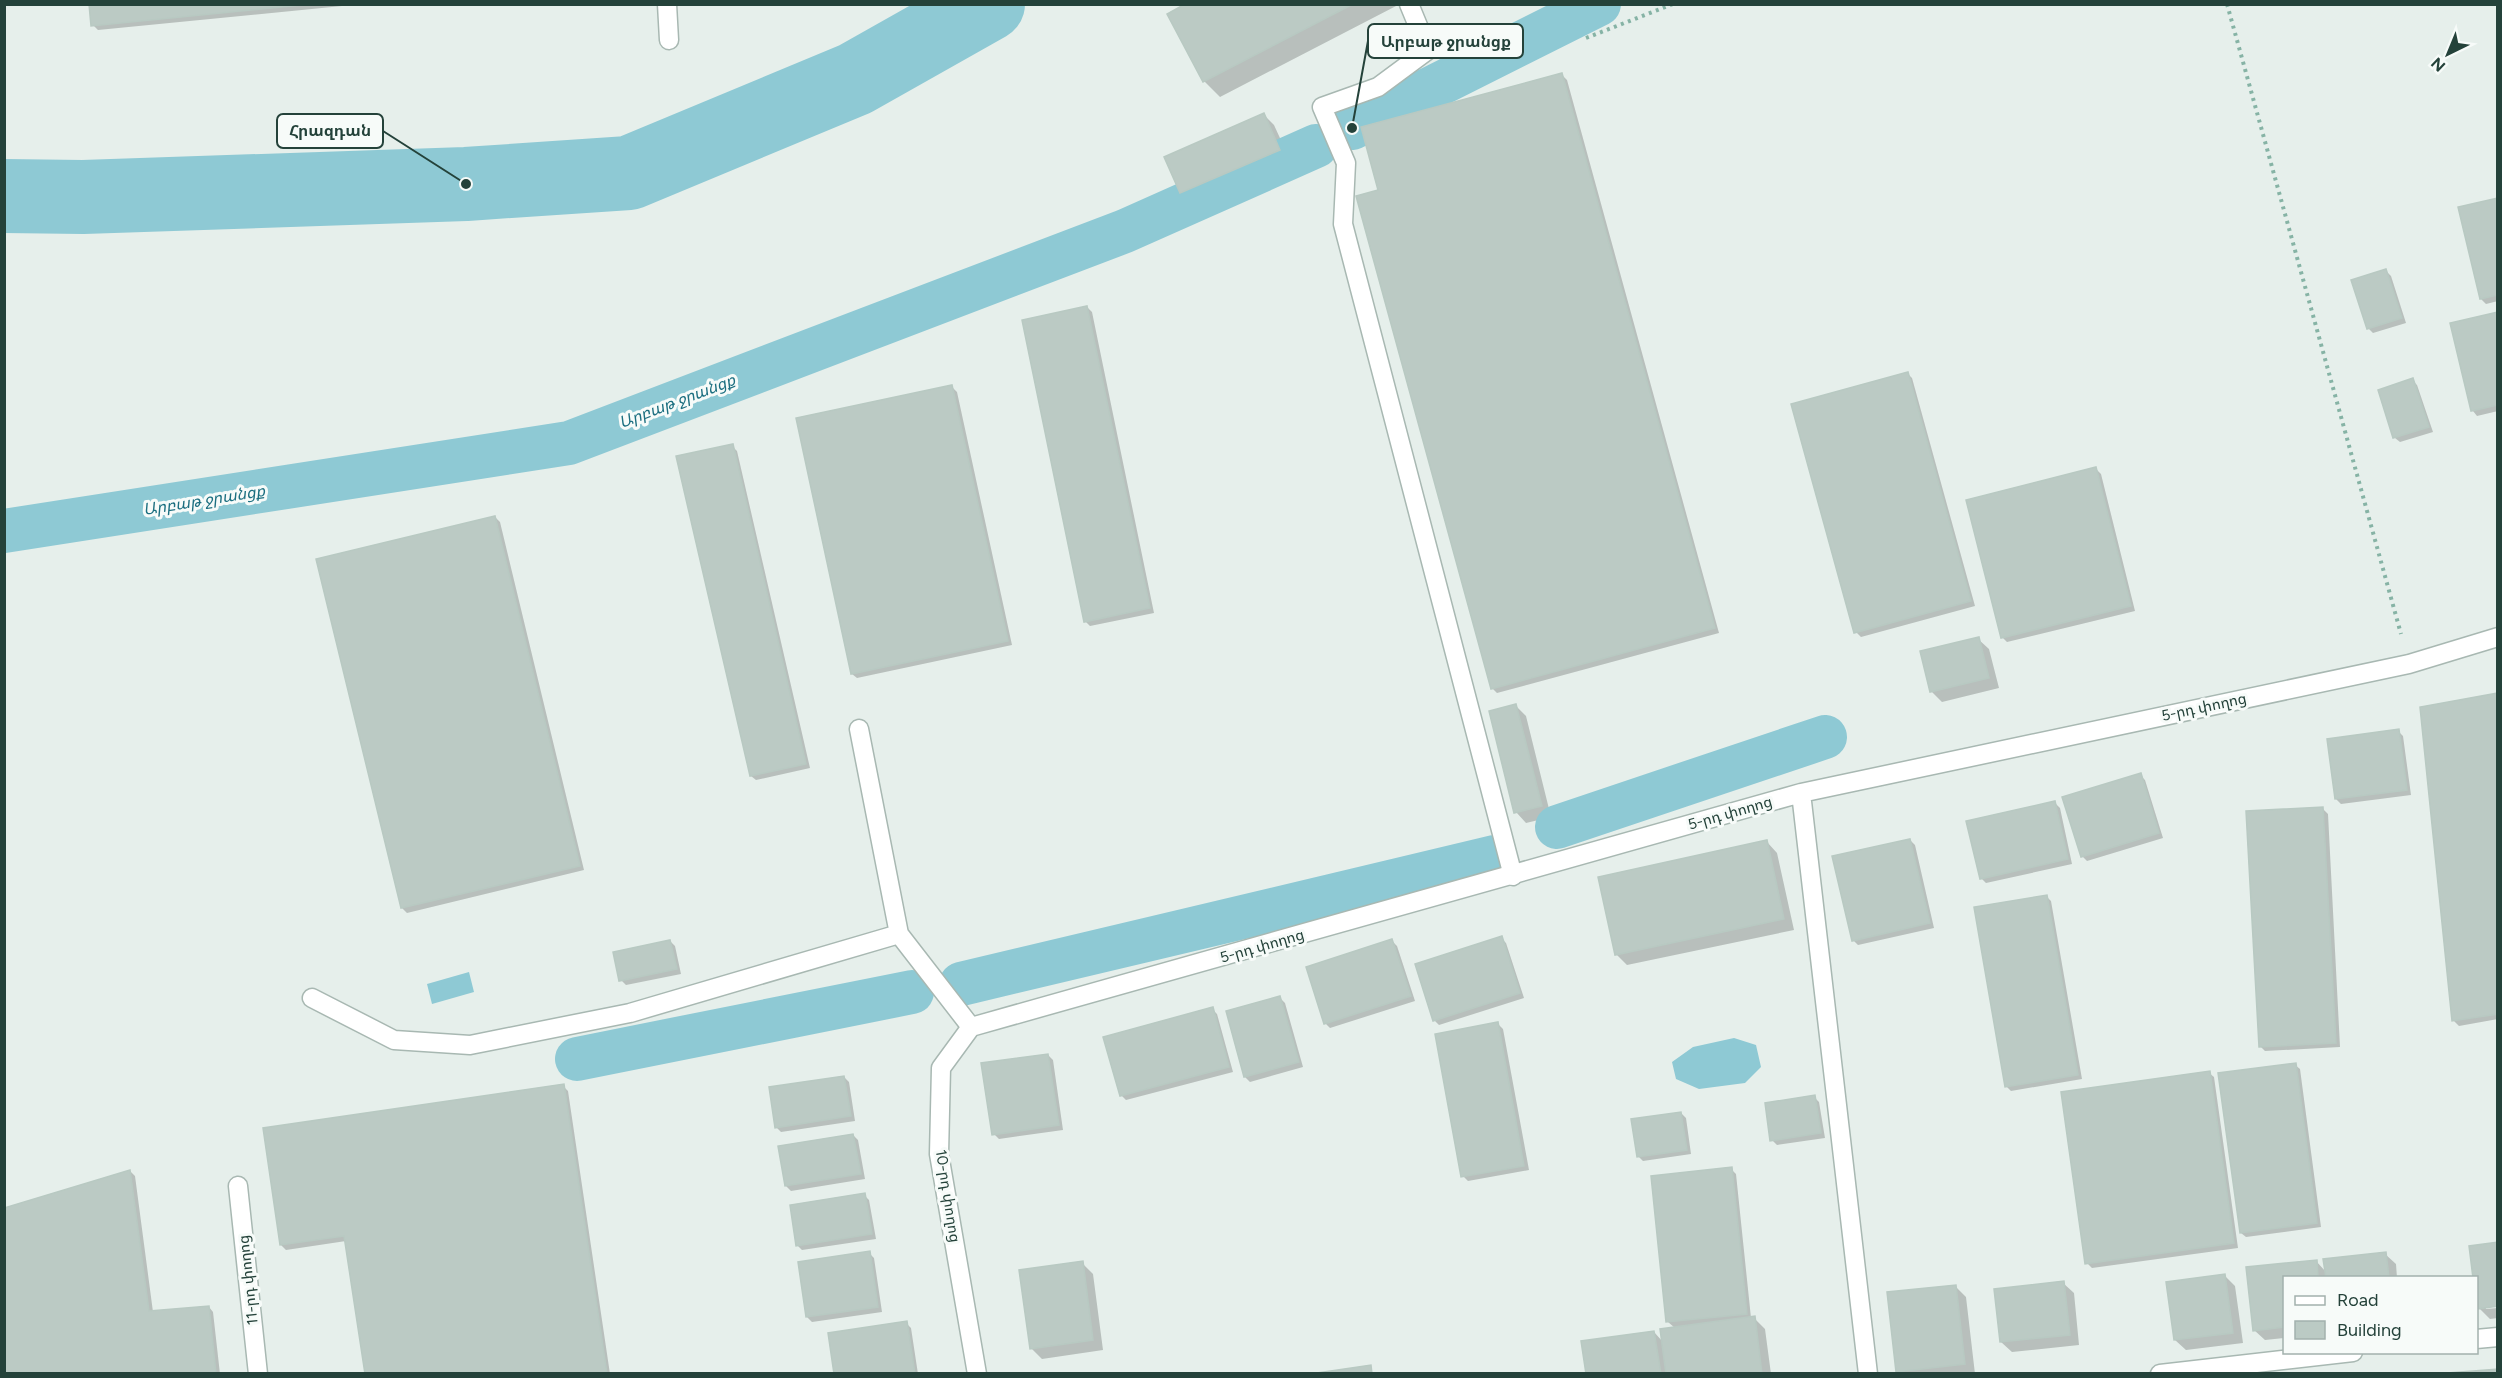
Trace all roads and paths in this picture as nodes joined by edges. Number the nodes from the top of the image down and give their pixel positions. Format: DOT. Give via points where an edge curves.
graph roads {
  1 [pos="666,4"];
  2 [pos="1409,4"];
  3 [pos="1673,4"];
  4 [pos="2227,4"];
  5 [pos="1586,38"];
  6 [pos="669,40"];
  7 [pos="2498,637"];
  8 [pos="2409,664"];
  9 [pos="859,729"];
  10 [pos="1801,793"];
  11 [pos="1513,876"];
  12 [pos="899,934"];
  13 [pos="312,998"];
  14 [pos="971,1027"];
  15 [pos="238,1186"];
  16 [pos="2498,1337"];
  17 [pos="2478,1339"];
  18 [pos="2344,1354"];
  19 [pos="258,1374"];
  20 [pos="977,1374"];
  21 [pos="1868,1374"];
  22 [pos="2160,1374"];
  1 -- 6 [label="street"];
  2 -- 11 [label="street" via="1428,50 1378,87 1322,107 1346,163 1343,224"];
  3 -- 5 [label="path"];
  4 -- 8 [label="path"];
  7 -- 8 [label="street, 5-րդ փողոց"];
  8 -- 10 [label="street, 5-րդ փողոց"];
  9 -- 12 [label="street"];
  10 -- 11 [label="street, 5-րդ փողոց"];
  10 -- 21 [label="street"];
  11 -- 14 [label="street, 5-րդ փողոց"];
  12 -- 13 [label="street" via="630,1013 470,1045 394,1040"];
  12 -- 14 [label="street"];
  14 -- 20 [label="street, 10-րդ փողոց" via="941,1068 939,1154"];
  15 -- 19 [label="street, 11-րդ փողոց"];
  16 -- 17 [label="street"];
  18 -- 22 [label="street"];
}
